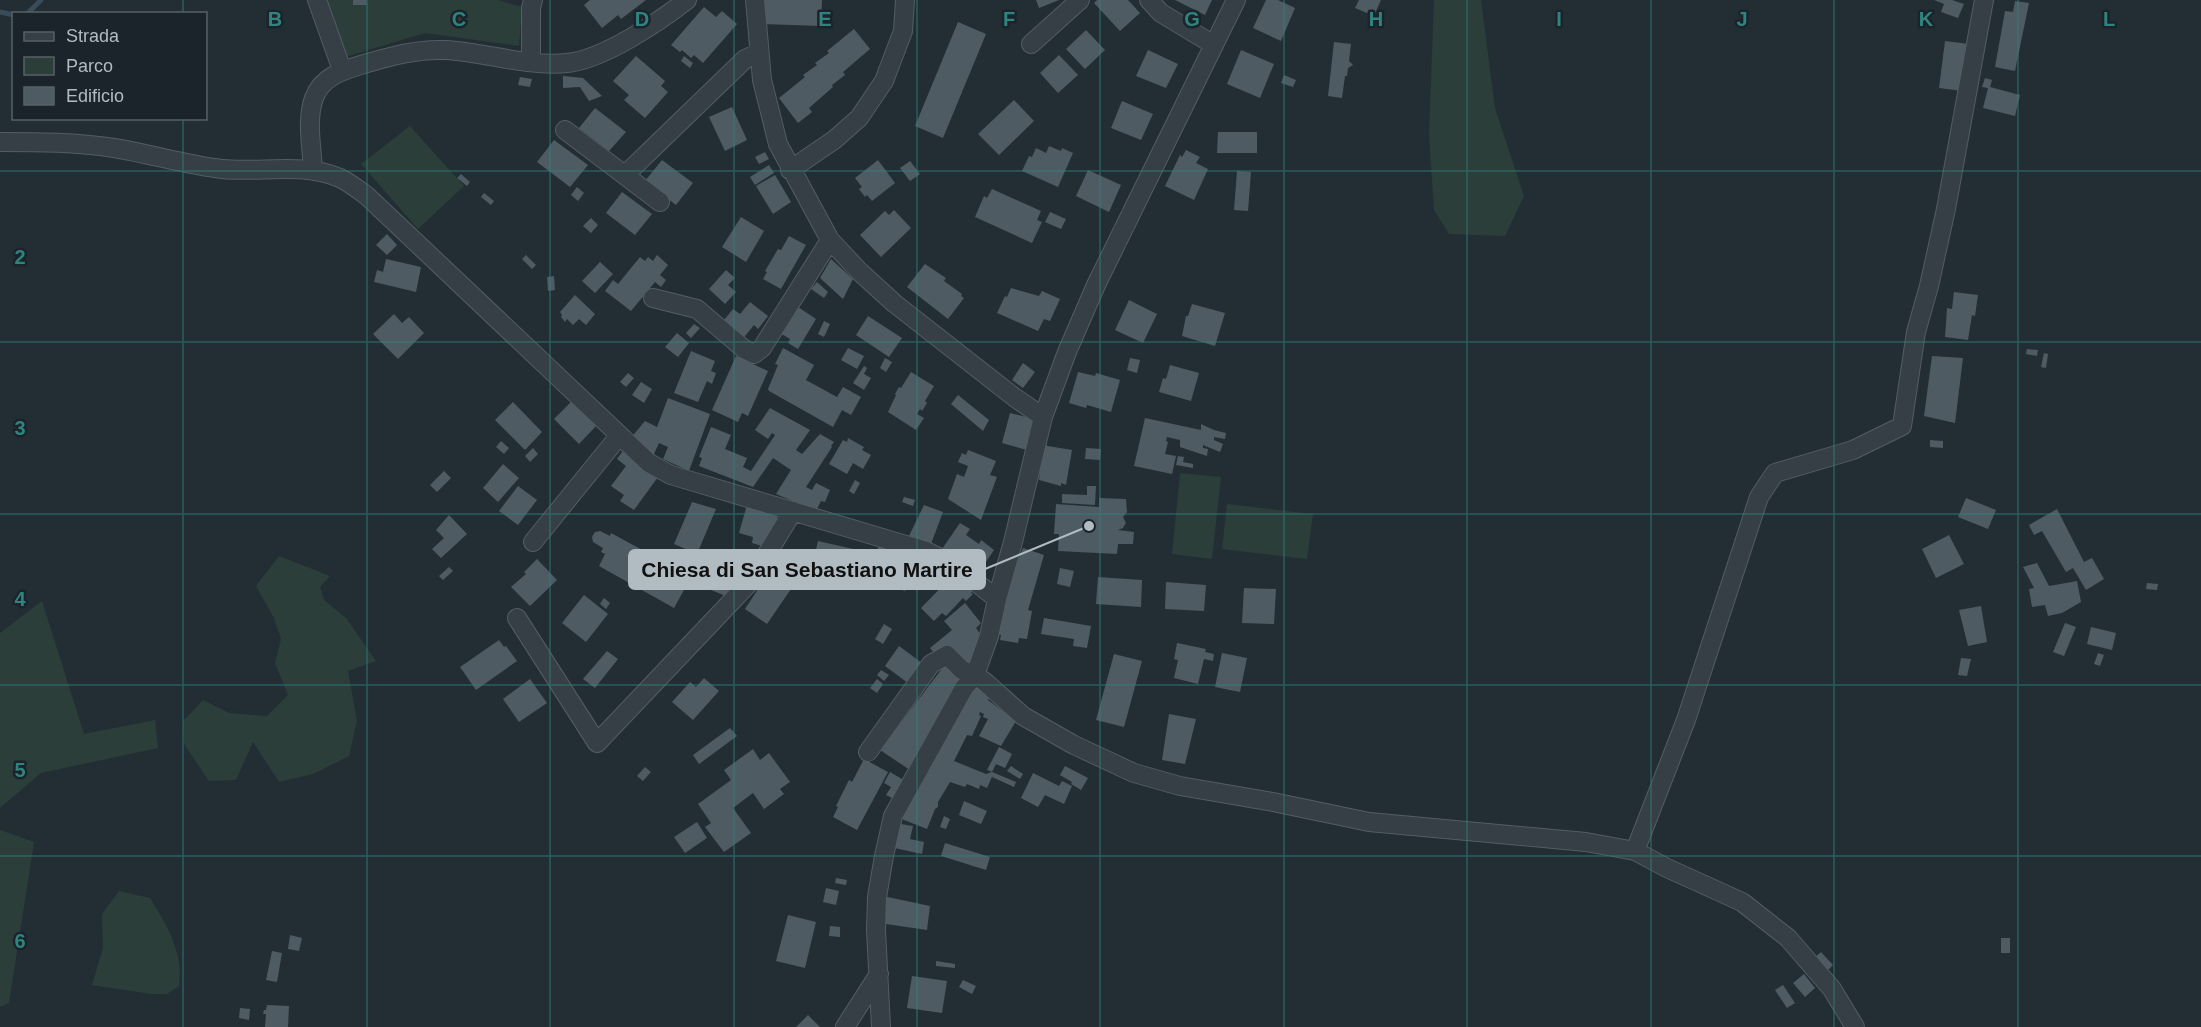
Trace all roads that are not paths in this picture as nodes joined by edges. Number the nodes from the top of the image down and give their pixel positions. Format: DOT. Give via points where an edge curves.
graph roads {
  1 [pos="317,0"];
  2 [pos="533,0"];
  3 [pos="687,0"];
  4 [pos="756,0"];
  5 [pos="905,0"];
  6 [pos="1080,0"];
  7 [pos="1149,0"];
  8 [pos="1236,0"];
  9 [pos="1984,0"];
  10 [pos="1031,44"];
  11 [pos="1214,45"];
  12 [pos="758,53"];
  13 [pos="531,62"];
  14 [pos="342,70"];
  15 [pos="565,130"];
  16 [pos="0,142"];
  17 [pos="790,170"];
  18 [pos="313,171"];
  19 [pos="625,175"];
  20 [pos="660,202"];
  21 [pos="830,240"];
  22 [pos="653,298"];
  23 [pos="1043,417"];
  24 [pos="619,436"];
  25 [pos="792,511"];
  26 [pos="532,542"];
  27 [pos="997,599"];
  28 [pos="517,618"];
  29 [pos="975,675"];
  30 [pos="868,752"];
  31 [pos="1635,851"];
  32 [pos="879,974"];
  33 [pos="845,1027"];
  34 [pos="881,1027"];
  35 [pos="1855,1027"];
  1 -- 14 [label="street"];
  2 -- 13 [label="street"];
  3 -- 13 [label="street" via="641,32 587,60 566,64"];
  4 -- 12 [label="street"];
  5 -- 17 [label="street" via="903,31 884,81 859,118"];
  6 -- 10 [label="street"];
  7 -- 11 [label="street" via="1161,13"];
  8 -- 11 [label="street"];
  9 -- 31 [label="street" via="1946,209 1916,332 1902,426 1854,450 1775,474 1759,497 1686,720"];
  11 -- 23 [label="street" via="1096,285"];
  12 -- 17 [label="street" via="768,110"];
  12 -- 19 [label="street" via="745,60"];
  13 -- 14 [label="street" via="446,50 411,51"];
  14 -- 18 [label="street" via="325,81 314,97 310,117"];
  15 -- 19 [label="street"];
  16 -- 18 [label="street" via="115,148 225,169"];
  17 -- 21 [label="street"];
  18 -- 24 [label="street" via="340,178 367,196"];
  19 -- 20 [label="street"];
  21 -- 22 [label="street" via="762,348 754,354 744,350 697,309"];
  21 -- 23 [label="street" via="894,303"];
  23 -- 27 [label="street"];
  24 -- 25 [label="street" via="649,463 670,475"];
  24 -- 26 [label="street"];
  25 -- 27 [label="street" via="926,551 953,564"];
  25 -- 28 [label="street" via="750,582 597,743"];
  27 -- 29 [label="street"];
  29 -- 30 [label="street" via="962,670 947,655 931,664"];
  29 -- 31 [label="street" via="1023,716 1074,745 1134,773 1180,786 1369,822 1586,842"];
  29 -- 32 [label="street" via="893,816 877,897"];
  31 -- 35 [label="street" via="1742,902 1788,938 1832,989"];
  32 -- 33 [label="street"];
  32 -- 34 [label="street"];
}
